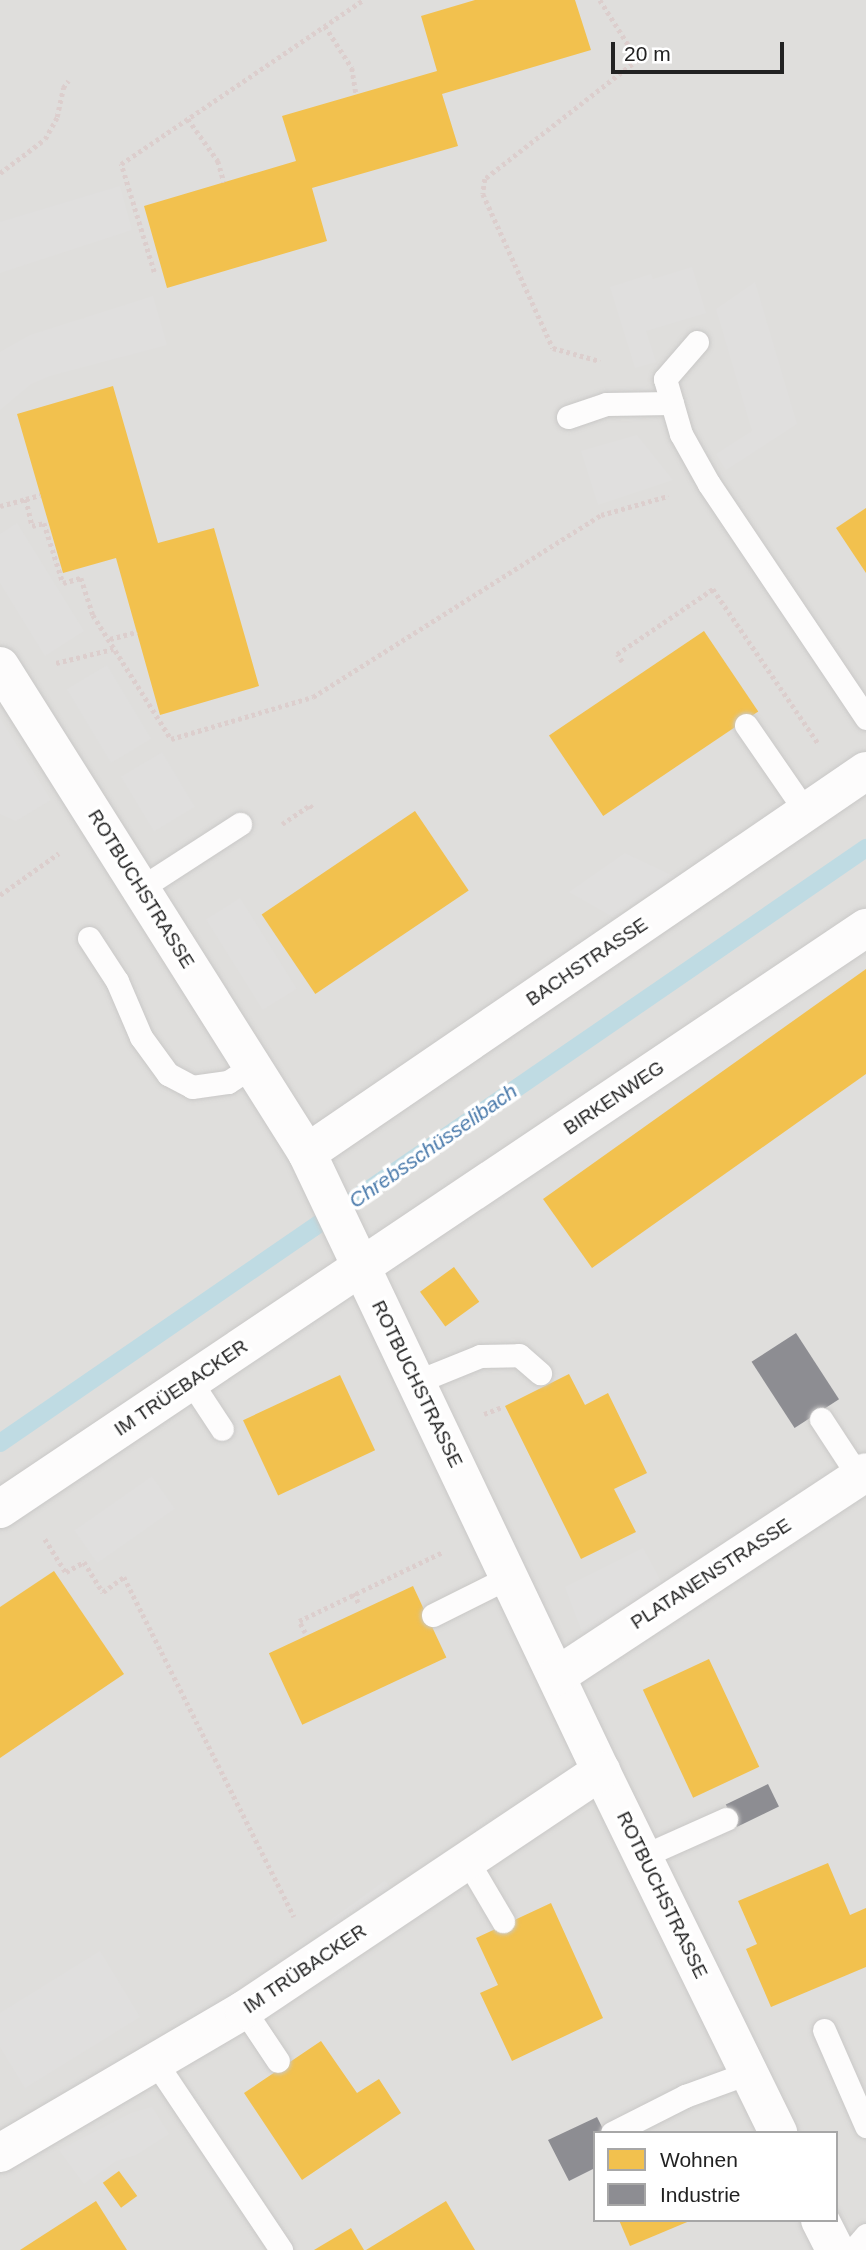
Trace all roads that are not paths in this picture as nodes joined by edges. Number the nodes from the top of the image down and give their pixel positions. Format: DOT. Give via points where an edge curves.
graph roads {
  1 [pos="696,342"];
  2 [pos="672,403"];
  3 [pos="568,417"];
  4 [pos="0,666"];
  5 [pos="866,718"];
  6 [pos="746,725"];
  7 [pos="866,771"];
  8 [pos="806,812"];
  9 [pos="240,824"];
  10 [pos="141,888"];
  11 [pos="866,928"];
  12 [pos="89,938"];
  13 [pos="253,1066"];
  14 [pos="313,1166"];
  15 [pos="356,1254"];
  16 [pos="540,1373"];
  17 [pos="191,1382"];
  18 [pos="416,1382"];
  19 [pos="821,1419"];
  20 [pos="222,1429"];
  21 [pos="862,1475"];
  22 [pos="9,1503"];
  23 [pos="509,1577"];
  24 [pos="433,1615"];
  25 [pos="557,1676"];
  26 [pos="601,1771"];
  27 [pos="726,1819"];
  28 [pos="643,1856"];
  29 [pos="467,1860"];
  30 [pos="503,1921"];
  31 [pos="244,2010"];
  32 [pos="824,2030"];
  33 [pos="278,2061"];
  34 [pos="156,2063"];
  35 [pos="748,2073"];
  36 [pos="866,2126"];
  37 [pos="616,2131"];
  38 [pos="777,2131"];
  39 [pos="0,2153"];
  40 [pos="821,2222"];
  41 [pos="866,2235"];
  42 [pos="281,2250"];
  43 [pos="835,2250"];
  44 [pos="853,2250"];
  1 -- 2 [label="lane" via="666,379"];
  2 -- 3 [label="lane" via="606,404"];
  2 -- 5 [label="lane" via="681,434 709,484"];
  4 -- 10 [label="street, ROTBUCHSTRASSE"];
  6 -- 8 [label="lane"];
  7 -- 8 [label="street, BACHSTRASSE"];
  8 -- 14 [label="street, BACHSTRASSE"];
  9 -- 10 [label="lane"];
  10 -- 13 [label="street, ROTBUCHSTRASSE"];
  11 -- 15 [label="street, BIRKENWEG"];
  12 -- 13 [label="lane" via="117,981 141,1037 168,1074 192,1087 228,1082"];
  13 -- 14 [label="street, ROTBUCHSTRASSE"];
  14 -- 15 [label="street, ROTBUCHSTRASSE"];
  15 -- 17 [label="street, IM TRÜEBACKER"];
  15 -- 18 [label="street, ROTBUCHSTRASSE"];
  16 -- 18 [label="lane" via="519,1355 480,1356"];
  17 -- 20 [label="lane"];
  17 -- 22 [label="street, IM TRÜEBACKER"];
  18 -- 23 [label="street, ROTBUCHSTRASSE"];
  19 -- 21 [label="lane"];
  21 -- 25 [label="street, PLATANENSTRASSE"];
  23 -- 24 [label="lane"];
  23 -- 25 [label="street, ROTBUCHSTRASSE"];
  25 -- 26 [label="street, ROTBUCHSTRASSE"];
  26 -- 28 [label="street, ROTBUCHSTRASSE"];
  26 -- 29 [label="street, IM TRÜBACKER"];
  27 -- 28 [label="lane"];
  28 -- 35 [label="street, ROTBUCHSTRASSE"];
  29 -- 30 [label="lane"];
  29 -- 31 [label="street, IM TRÜBACKER"];
  31 -- 33 [label="lane"];
  31 -- 34 [label="street, IM TRÜBACKER"];
  32 -- 36 [label="lane"];
  34 -- 39 [label="street, IM TRÜBACKER"];
  34 -- 42 [label="lane"];
  35 -- 37 [label="lane" via="685,2096"];
  35 -- 38 [label="street, ROTBUCHSTRASSE"];
  40 -- 43 [label="street"];
  41 -- 44 [label="lane"];
}
